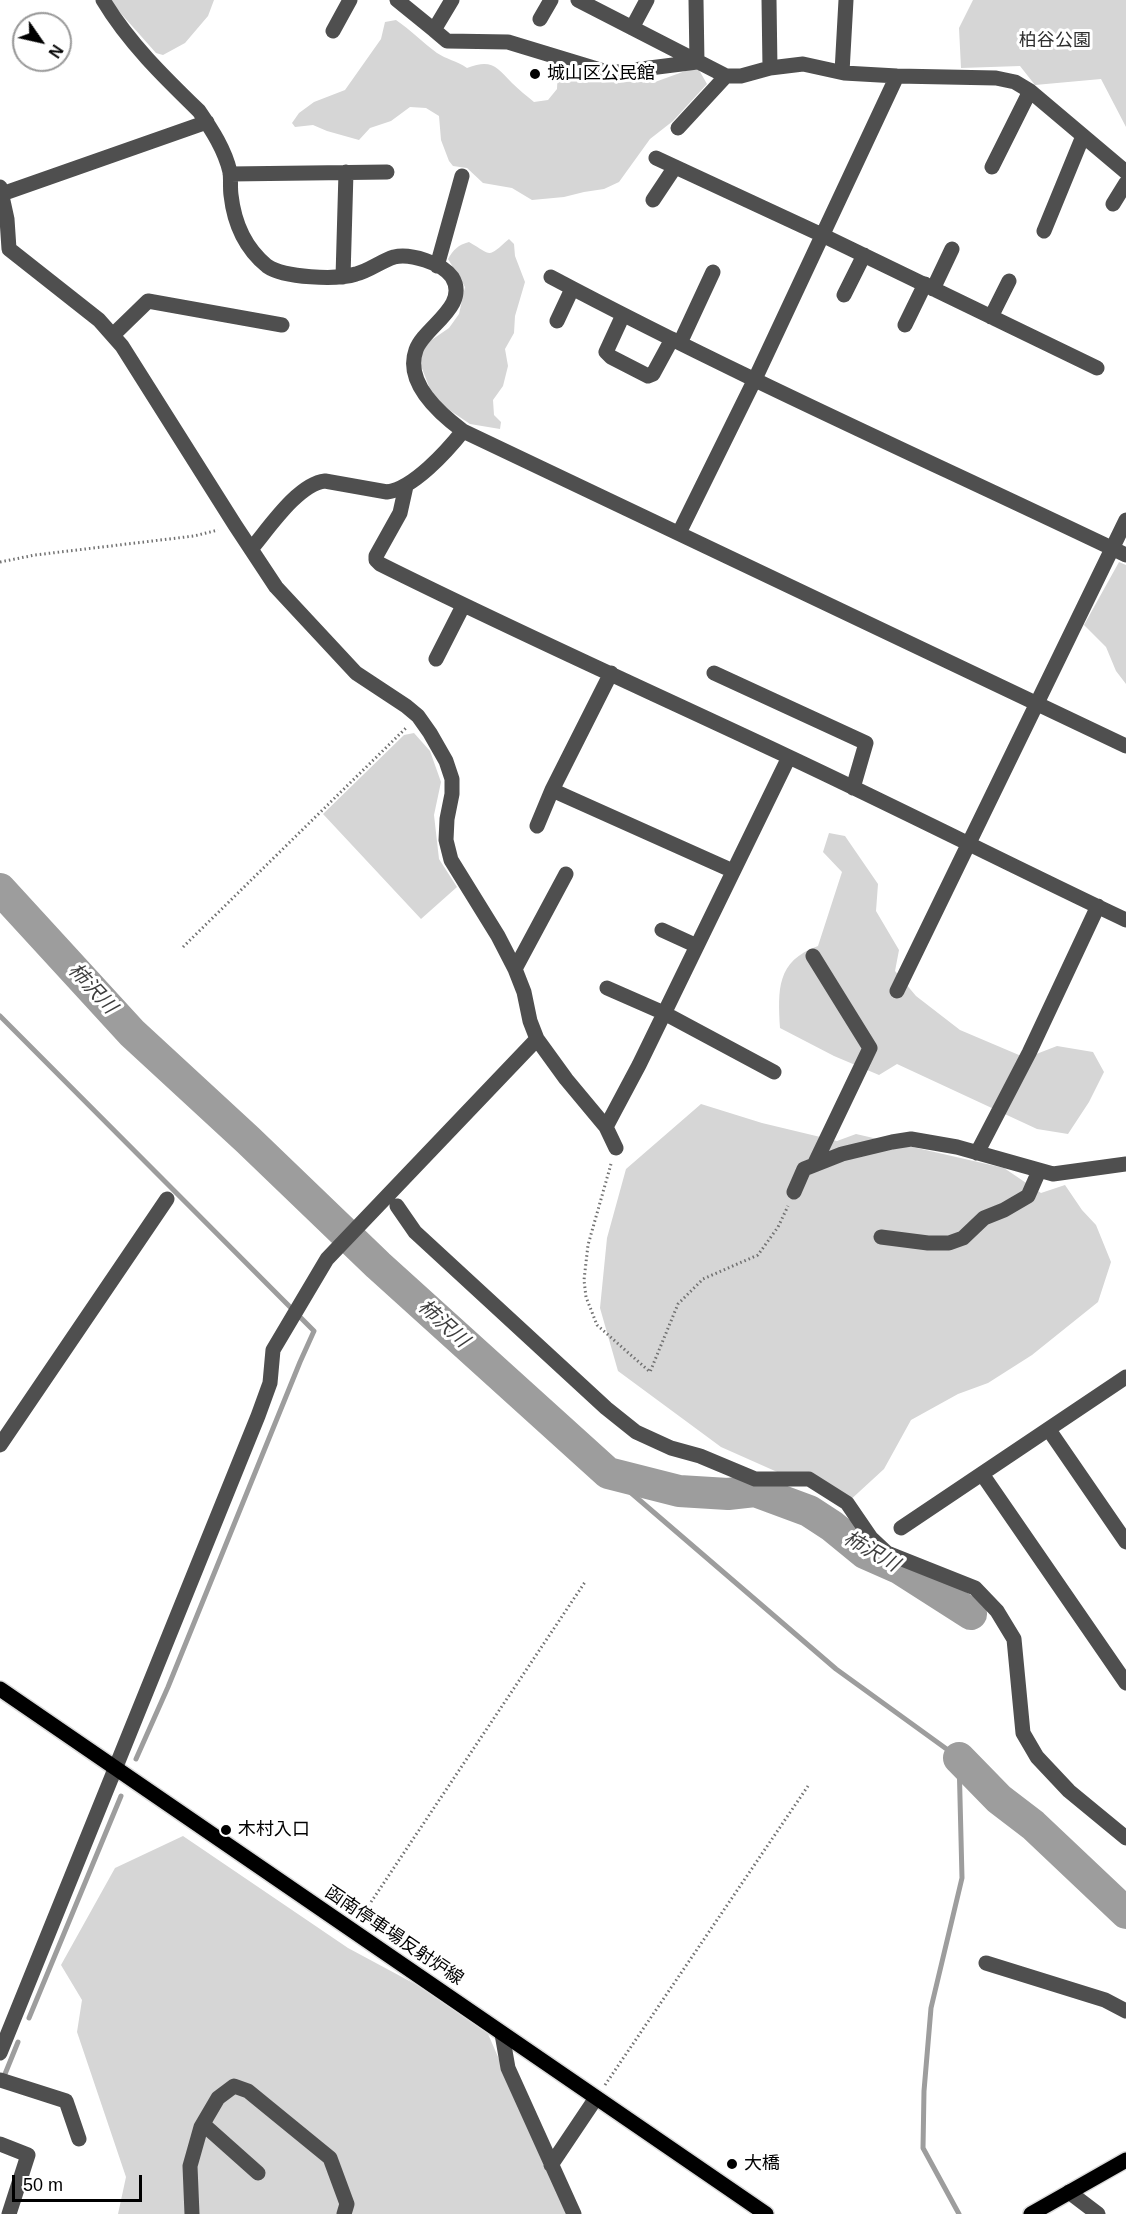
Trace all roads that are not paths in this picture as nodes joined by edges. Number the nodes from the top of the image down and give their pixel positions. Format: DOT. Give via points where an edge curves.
graph roads {
  1 [pos="103,0"];
  2 [pos="350,0"];
  3 [pos="397,0"];
  4 [pos="452,0"];
  5 [pos="551,0"];
  6 [pos="578,0"];
  7 [pos="647,0"];
  8 [pos="696,0"];
  9 [pos="769,0"];
  10 [pos="846,0"];
  11 [pos="540,20"];
  12 [pos="632,28"];
  13 [pos="434,30"];
  14 [pos="333,31"];
  15 [pos="697,62"];
  16 [pos="770,68"];
  17 [pos="842,72"];
  18 [pos="726,76"];
  19 [pos="897,76"];
  20 [pos="1030,91"];
  21 [pos="207,122"];
  22 [pos="678,128"];
  23 [pos="1083,136"];
  24 [pos="656,158"];
  25 [pos="675,167"];
  26 [pos="992,167"];
  27 [pos="346,172"];
  28 [pos="387,172"];
  29 [pos="1126,172"];
  30 [pos="230,174"];
  31 [pos="462,176"];
  32 [pos="1126,183"];
  33 [pos="1,191"];
  34 [pos="653,200"];
  35 [pos="1113,204"];
  36 [pos="1044,231"];
  37 [pos="822,235"];
  38 [pos="952,249"];
  39 [pos="864,255"];
  40 [pos="437,266"];
  41 [pos="713,272"];
  42 [pos="343,277"];
  43 [pos="551,277"];
  44 [pos="1009,281"];
  45 [pos="929,286"];
  46 [pos="572,289"];
  47 [pos="844,295"];
  48 [pos="623,315"];
  49 [pos="991,316"];
  50 [pos="557,321"];
  51 [pos="905,324"];
  52 [pos="282,325"];
  53 [pos="113,335"];
  54 [pos="676,341"];
  55 [pos="1097,368"];
  56 [pos="755,379"];
  57 [pos="463,431"];
  58 [pos="406,486"];
  59 [pos="1126,520"];
  60 [pos="679,533"];
  61 [pos="252,548"];
  62 [pos="1119,551"];
  63 [pos="463,606"];
  64 [pos="436,659"];
  65 [pos="611,673"];
  66 [pos="714,673"];
  67 [pos="1037,703"];
  68 [pos="1126,746"];
  69 [pos="789,757"];
  70 [pos="853,788"];
  71 [pos="552,790"];
  72 [pos="537,826"];
  73 [pos="968,843"];
  74 [pos="733,871"];
  75 [pos="566,874"];
  76 [pos="1098,906"];
  77 [pos="1126,920"];
  78 [pos="662,930"];
  79 [pos="697,946"];
  80 [pos="813,956"];
  81 [pos="514,969"];
  82 [pos="607,988"];
  83 [pos="897,991"];
  84 [pos="664,1013"];
  85 [pos="537,1039"];
  86 [pos="774,1072"];
  87 [pos="606,1127"];
  88 [pos="616,1148"];
  89 [pos="977,1153"];
  90 [pos="1126,1164"];
  91 [pos="814,1165"];
  92 [pos="1039,1171"];
  93 [pos="794,1192"];
  94 [pos="167,1199"];
  95 [pos="395,1199"];
  96 [pos="881,1237"];
  97 [pos="1124,1384"];
  98 [pos="1049,1430"];
  99 [pos="0,1445"];
  100 [pos="982,1474"];
  101 [pos="901,1528"];
  102 [pos="1126,1542"];
  103 [pos="1125,1679"];
  104 [pos="0,1689"];
  105 [pos="116,1769"];
  106 [pos="1126,1838"];
  107 [pos="986,1963"];
  108 [pos="1126,2011"];
  109 [pos="502,2034"];
  110 [pos="0,2053"];
  111 [pos="0,2080"];
  112 [pos="596,2098"];
  113 [pos="203,2124"];
  114 [pos="79,2139"];
  115 [pos="0,2144"];
  116 [pos="1126,2160"];
  117 [pos="551,2165"];
  118 [pos="258,2173"];
  119 [pos="1070,2192"];
  120 [pos="9,2214"];
  121 [pos="192,2214"];
  122 [pos="344,2214"];
  123 [pos="574,2214"];
  124 [pos="766,2214"];
  125 [pos="1031,2214"];
  126 [pos="1098,2214"];
  1 -- 21 [label="street" via="137,48"];
  2 -- 14 [label="street"];
  3 -- 13 [label="street"];
  4 -- 13 [label="street"];
  5 -- 11 [label="street"];
  6 -- 12 [label="street"];
  7 -- 12 [label="street"];
  8 -- 15 [label="street"];
  9 -- 16 [label="street"];
  10 -- 17 [label="street"];
  12 -- 15 [label="street"];
  13 -- 15 [label="street" via="447,40 508,42 610,73"];
  15 -- 18 [label="street"];
  16 -- 17 [label="street" via="803,64"];
  16 -- 18 [label="street"];
  17 -- 19 [label="street"];
  18 -- 22 [label="street"];
  19 -- 20 [label="street" via="996,78 1015,82"];
  19 -- 37 [label="street"];
  20 -- 23 [label="street"];
  20 -- 26 [label="street"];
  21 -- 30 [label="street"];
  21 -- 33 [label="street"];
  23 -- 29 [label="street"];
  23 -- 36 [label="street"];
  24 -- 25 [label="street"];
  25 -- 34 [label="street"];
  25 -- 37 [label="street"];
  27 -- 28 [label="street"];
  27 -- 30 [label="street"];
  27 -- 42 [label="street"];
  30 -- 42 [label="street" via="239,230 268,266 293,275"];
  31 -- 40 [label="street"];
  32 -- 35 [label="street"];
  33 -- 53 [label="street" via="9,249"];
  37 -- 39 [label="street"];
  37 -- 56 [label="street"];
  38 -- 45 [label="street"];
  39 -- 45 [label="street"];
  39 -- 47 [label="street"];
  40 -- 42 [label="street" via="399,256"];
  40 -- 57 [label="street" via="452,278 455,297 451,307 424,336 414,366 433,406"];
  41 -- 54 [label="street"];
  43 -- 46 [label="street"];
  44 -- 49 [label="street"];
  45 -- 49 [label="street"];
  45 -- 51 [label="street"];
  46 -- 48 [label="street"];
  46 -- 50 [label="street"];
  48 -- 54 [label="street"];
  48 -- 54 [label="street" via="606,352 648,376"];
  49 -- 55 [label="street"];
  52 -- 53 [label="street" via="148,301"];
  53 -- 61 [label="street"];
  54 -- 56 [label="street"];
  56 -- 60 [label="street"];
  56 -- 62 [label="street"];
  57 -- 58 [label="street"];
  57 -- 60 [label="street"];
  58 -- 61 [label="street" via="387,492 315,482 303,490"];
  58 -- 63 [label="street" via="400,513 376,560"];
  59 -- 62 [label="street"];
  60 -- 67 [label="street"];
  61 -- 81 [label="street" via="276,587 348,665 418,716 446,761 452,779 446,840 451,860"];
  62 -- 67 [label="street"];
  63 -- 64 [label="street"];
  63 -- 65 [label="street"];
  65 -- 69 [label="street"];
  65 -- 71 [label="street"];
  66 -- 70 [label="street" via="866,743"];
  67 -- 68 [label="street"];
  67 -- 73 [label="street"];
  69 -- 70 [label="street"];
  69 -- 74 [label="street"];
  70 -- 73 [label="street"];
  71 -- 72 [label="street"];
  71 -- 74 [label="street"];
  73 -- 76 [label="street"];
  73 -- 83 [label="street"];
  74 -- 79 [label="street"];
  75 -- 81 [label="street"];
  76 -- 77 [label="street"];
  76 -- 89 [label="street"];
  78 -- 79 [label="street"];
  79 -- 84 [label="street"];
  80 -- 91 [label="street" via="870,1048"];
  81 -- 85 [label="street"];
  82 -- 84 [label="street"];
  84 -- 86 [label="street"];
  84 -- 87 [label="street"];
  85 -- 87 [label="street"];
  85 -- 95 [label="street" via="452,1126"];
  87 -- 88 [label="street"];
  89 -- 91 [label="street" via="911,1139 843,1154"];
  89 -- 92 [label="street"];
  90 -- 92 [label="street" via="1053,1174"];
  91 -- 93 [label="street" via="804,1169"];
  92 -- 96 [label="street" via="1028,1196 984,1218 963,1238 928,1243"];
  94 -- 99 [label="street"];
  95 -- 105 [label="street" via="327,1258 273,1350 270,1383 258,1416"];
  95 -- 106 [label="street" via="415,1232 636,1432 755,1479 809,1479 847,1503 871,1538 887,1553 975,1588 997,1611 1014,1639 1023,1733 1037,1757 1069,1791"];
  97 -- 98 [label="street"];
  98 -- 100 [label="street"];
  98 -- 102 [label="street"];
  100 -- 101 [label="street"];
  100 -- 103 [label="street"];
  104 -- 105 [label="main road, 函南停車場反射炉線"];
  105 -- 109 [label="main road, 函南停車場反射炉線"];
  105 -- 110 [label="street"];
  107 -- 108 [label="street" via="1105,2000"];
  109 -- 112 [label="main road, 函南停車場反射炉線"];
  109 -- 117 [label="street" via="508,2068"];
  111 -- 114 [label="street" via="66,2101"];
  112 -- 117 [label="street"];
  112 -- 124 [label="main road, 函南停車場反射炉線"];
  113 -- 118 [label="street"];
  113 -- 121 [label="street" via="190,2166"];
  113 -- 122 [label="street" via="218,2098 234,2086 248,2091 330,2158 347,2204"];
  115 -- 120 [label="street" via="28,2155"];
  116 -- 119 [label="main road"];
  117 -- 123 [label="street"];
  119 -- 125 [label="main road"];
  119 -- 126 [label="street"];
}
